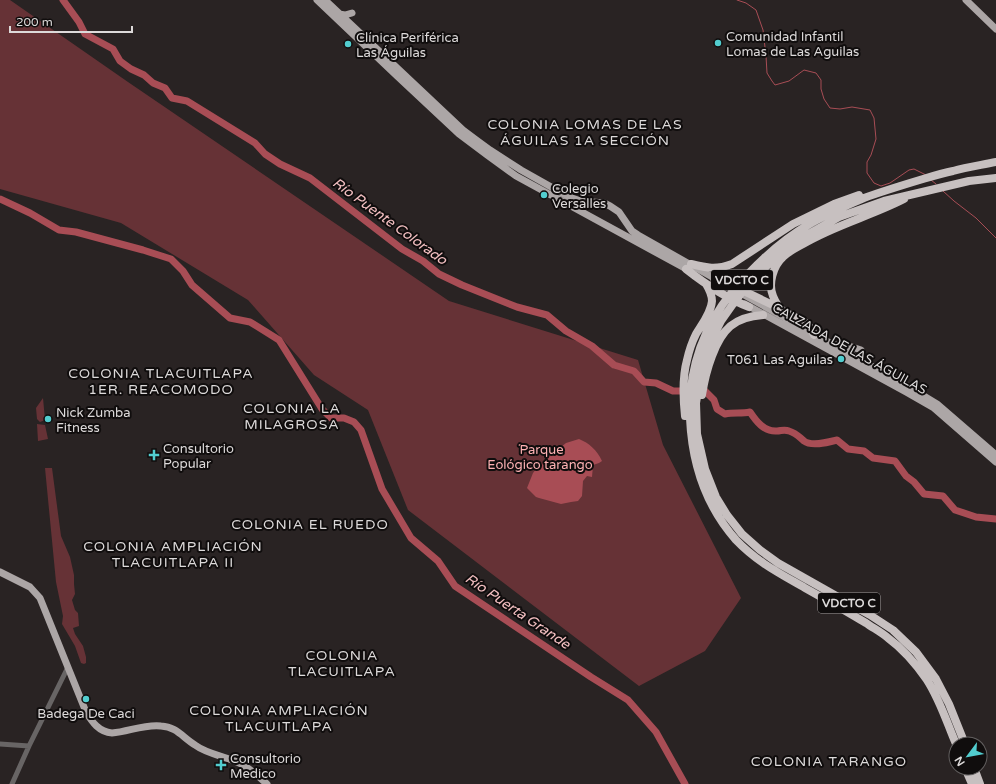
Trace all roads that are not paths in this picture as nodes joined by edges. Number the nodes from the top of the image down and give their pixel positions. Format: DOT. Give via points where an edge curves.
graph roads {
  1 [pos="317,0"];
  2 [pos="324,0"];
  3 [pos="966,0"];
  4 [pos="352,13"];
  5 [pos="339,14"];
  6 [pos="996,29"];
  7 [pos="996,162"];
  8 [pos="996,178"];
  9 [pos="887,190"];
  10 [pos="581,201"];
  11 [pos="578,210"];
  12 [pos="626,222"];
  13 [pos="618,231"];
  14 [pos="798,239"];
  15 [pos="662,252"];
  16 [pos="781,258"];
  17 [pos="688,267"];
  18 [pos="706,284"];
  19 [pos="720,286"];
  20 [pos="744,299"];
  21 [pos="766,301"];
  22 [pos="749,307"];
  23 [pos="782,309"];
  24 [pos="708,312"];
  25 [pos="763,315"];
  26 [pos="814,335"];
  27 [pos="707,339"];
  28 [pos="832,345"];
  29 [pos="861,350"];
  30 [pos="996,455"];
  31 [pos="996,462"];
  32 [pos="706,484"];
  33 [pos="0,572"];
  34 [pos="68,667"];
  35 [pos="953,736"];
  36 [pos="962,736"];
  37 [pos="0,744"];
  38 [pos="29,746"];
  39 [pos="12,784"];
  40 [pos="267,784"];
  1 -- 11 [label="main road" via="467,140 516,176"];
  2 -- 5 [label="main road"];
  3 -- 6 [label="main road"];
  4 -- 5 [label="main road"];
  5 -- 10 [label="main road" via="463,130 521,170"];
  7 -- 9 [label="highway, VDCTO C" via="950,171"];
  8 -- 14 [label="highway, VDCTO C" via="884,201 839,217"];
  9 -- 14 [label="highway, VDCTO C" via="826,215"];
  9 -- 17 [label="highway" via="878,190 834,204 793,224 726,267"];
  10 -- 11 [label="main road" via="577,205"];
  10 -- 12 [label="main road" via="604,203 619,212"];
  11 -- 13 [label="main road"];
  12 -- 13 [label="main road" via="625,229"];
  12 -- 15 [label="main road" via="632,231"];
  13 -- 15 [label="main road"];
  14 -- 16 [label="highway"];
  14 -- 27 [label="highway, VDCTO C" via="748,284"];
  15 -- 17 [label="main road"];
  16 -- 21 [label="highway" via="770,274"];
  16 -- 23 [label="highway" via="774,272 772,293"];
  17 -- 18 [label="highway"];
  17 -- 19 [label="main road"];
  18 -- 19 [label="highway"];
  18 -- 24 [label="highway" via="712,296"];
  19 -- 20 [label="highway"];
  19 -- 20 [label="highway"];
  19 -- 24 [label="highway"];
  20 -- 21 [label="highway"];
  20 -- 22 [label="highway"];
  20 -- 26 [label="main road, CALZADA DE LAS ÁGUILAS"];
  21 -- 23 [label="highway"];
  22 -- 25 [label="main road, CALZADA DE LAS ÁGUILAS"];
  23 -- 26 [label="highway" via="807,324"];
  24 -- 27 [label="highway"];
  25 -- 27 [label="highway" via="740,320"];
  25 -- 31 [label="main road, CALZADA DE LAS ÁGUILAS" via="934,408"];
  26 -- 28 [label="main road, CALZADA DE LAS ÁGUILAS"];
  27 -- 32 [label="highway, VDCTO C" via="708,366 696,423"];
  27 -- 32 [label="highway, VDCTO C" via="690,350 686,361 683,399 687,430 698,471"];
  28 -- 29 [label="main road"];
  28 -- 30 [label="main road, CALZADA DE LAS ÁGUILAS" via="937,404"];
  32 -- 35 [label="highway, VDCTO C" via="709,501 720,519 753,556 888,637 907,655 927,680"];
  32 -- 36 [label="highway, VDCTO C" via="742,534 760,550 893,630 916,652 936,679"];
  33 -- 34 [label="main road" via="23,583 37,594"];
  34 -- 38 [label="street"];
  34 -- 40 [label="main road" via="86,712 101,730 112,733 146,727 167,727 177,731 195,746 239,762"];
  37 -- 38 [label="street"];
  38 -- 39 [label="street"];
}
